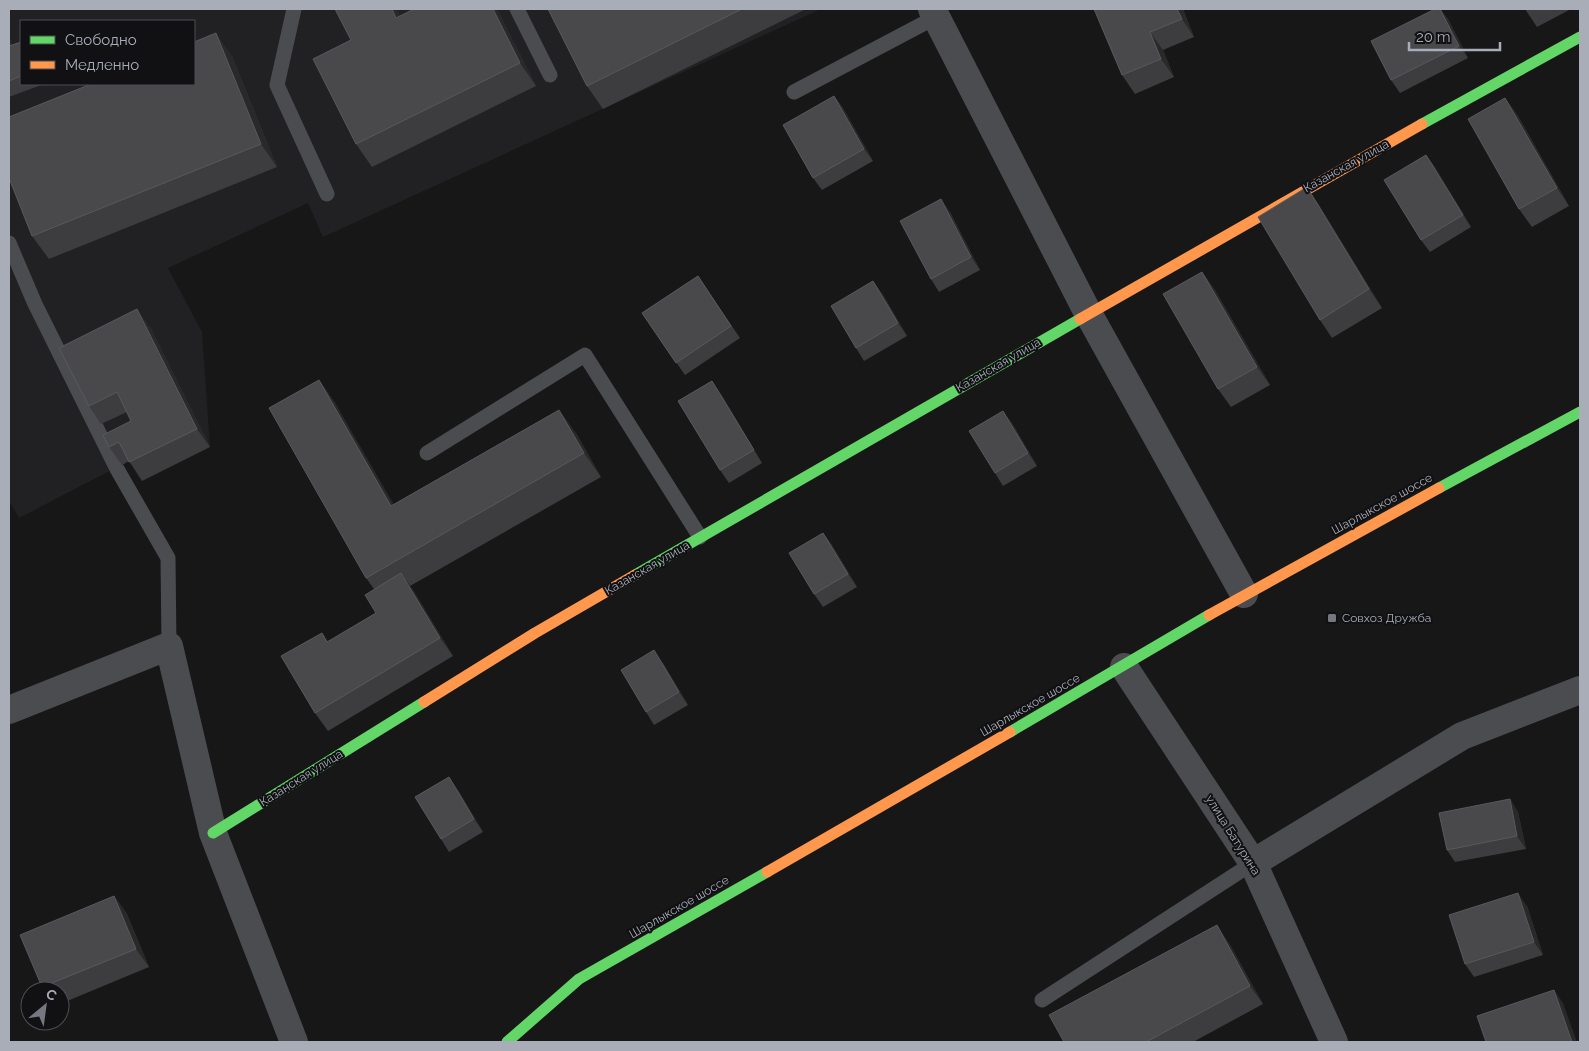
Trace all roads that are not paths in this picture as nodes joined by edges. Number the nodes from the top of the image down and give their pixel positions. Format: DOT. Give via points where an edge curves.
graph roads {
  1 [pos="294,9"];
  2 [pos="517,9"];
  3 [pos="934,13"];
  4 [pos="1580,37"];
  5 [pos="550,76"];
  6 [pos="794,92"];
  7 [pos="327,194"];
  8 [pos="9,243"];
  9 [pos="1088,314"];
  10 [pos="1580,412"];
  11 [pos="427,453"];
  12 [pos="700,537"];
  13 [pos="1244,594"];
  14 [pos="169,646"];
  15 [pos="1124,666"];
  16 [pos="1580,690"];
  17 [pos="9,710"];
  18 [pos="213,833"];
  19 [pos="1253,863"];
  20 [pos="1042,1000"];
  21 [pos="294,1042"];
  22 [pos="506,1042"];
  23 [pos="1334,1042"];
  1 -- 7 [label="lane" via="277,85"];
  2 -- 5 [label="lane"];
  3 -- 6 [label="lane"];
  3 -- 9 [label="street"];
  4 -- 9 [label="street, Казанская улица" via="1342,168"];
  8 -- 14 [label="lane" via="35,304 117,469 168,558"];
  9 -- 12 [label="street, Казанская улица"];
  9 -- 13 [label="street"];
  10 -- 13 [label="street, Шарлыкское шоссе"];
  11 -- 12 [label="lane" via="585,355"];
  12 -- 18 [label="street, Казанская улица" via="535,633"];
  13 -- 15 [label="street, Шарлыкское шоссе"];
  14 -- 17 [label="street"];
  14 -- 18 [label="street"];
  15 -- 19 [label="street, улица Батурина"];
  15 -- 22 [label="street, Шарлыкское шоссе" via="579,979"];
  16 -- 19 [label="street" via="1462,736"];
  18 -- 21 [label="street"];
  19 -- 20 [label="lane"];
  19 -- 23 [label="street, улица Батурина"];
}
